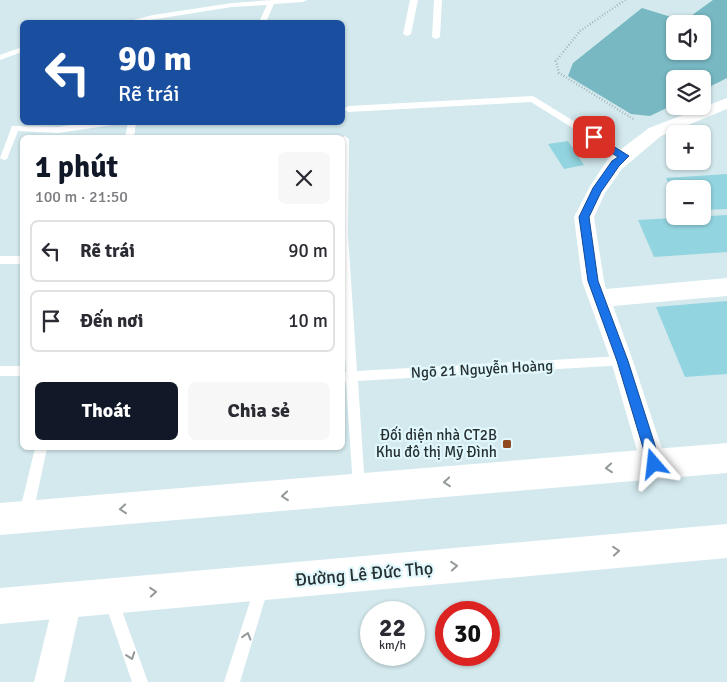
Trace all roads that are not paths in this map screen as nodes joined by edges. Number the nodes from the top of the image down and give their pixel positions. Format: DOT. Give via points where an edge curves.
graph roads {
  1 [pos="303,0"];
  2 [pos="414,0"];
  3 [pos="438,0"];
  4 [pos="233,2"];
  5 [pos="271,3"];
  6 [pos="152,20"];
  7 [pos="264,20"];
  8 [pos="407,34"];
  9 [pos="436,37"];
  10 [pos="20,50"];
  11 [pos="0,58"];
  12 [pos="727,103"];
  13 [pos="348,109"];
  14 [pos="92,125"];
  15 [pos="624,156"];
  16 [pos="4,157"];
  17 [pos="0,260"];
  18 [pos="20,260"];
  19 [pos="727,287"];
  20 [pos="600,298"];
  21 [pos="345,306"];
  22 [pos="622,361"];
  23 [pos="0,371"];
  24 [pos="20,371"];
  25 [pos="347,377"];
  26 [pos="40,450"];
  27 [pos="727,458"];
  28 [pos="654,464"];
  29 [pos="359,490"];
  30 [pos="13,518"];
  31 [pos="727,542"];
  32 [pos="263,583"];
  33 [pos="109,596"];
  34 [pos="68,600"];
  35 [pos="0,606"];
  36 [pos="49,682"];
  37 [pos="140,682"];
  38 [pos="232,682"];
  1 -- 5 [label="lane"];
  2 -- 8 [label="lane"];
  3 -- 9 [label="lane"];
  4 -- 5 [label="lane"];
  4 -- 6 [label="lane"];
  5 -- 7 [label="lane"];
  10 -- 11 [label="lane"];
  12 -- 15 [label="street" via="655,132"];
  13 -- 15 [label="lane" via="533,99"];
  14 -- 16 [label="lane" via="58,130 15,128"];
  15 -- 20 [label="street" via="597,191 584,217 593,281"];
  17 -- 18 [label="lane"];
  19 -- 20 [label="street"];
  20 -- 22 [label="street"];
  21 -- 25 [label="lane"];
  22 -- 25 [label="lane, Ngõ 21 Nguyễn Hoàng"];
  22 -- 28 [label="street"];
  23 -- 24 [label="lane"];
  25 -- 29 [label="lane"];
  26 -- 30 [label="lane"];
  27 -- 28 [label="main road"];
  28 -- 29 [label="main road, one-way"];
  29 -- 30 [label="main road, one-way"];
  32 -- 31 [label="main road, Đường Lê Đức Thọ, one-way"];
  33 -- 32 [label="main road, Đường Lê Đức Thọ, one-way"];
  38 -- 32 [label="lane, one-way"];
  33 -- 34 [label="main road, Đường Lê Đức Thọ"];
  33 -- 37 [label="lane, one-way"];
  34 -- 35 [label="main road, Đường Lê Đức Thọ"];
  34 -- 36 [label="street"];
}
